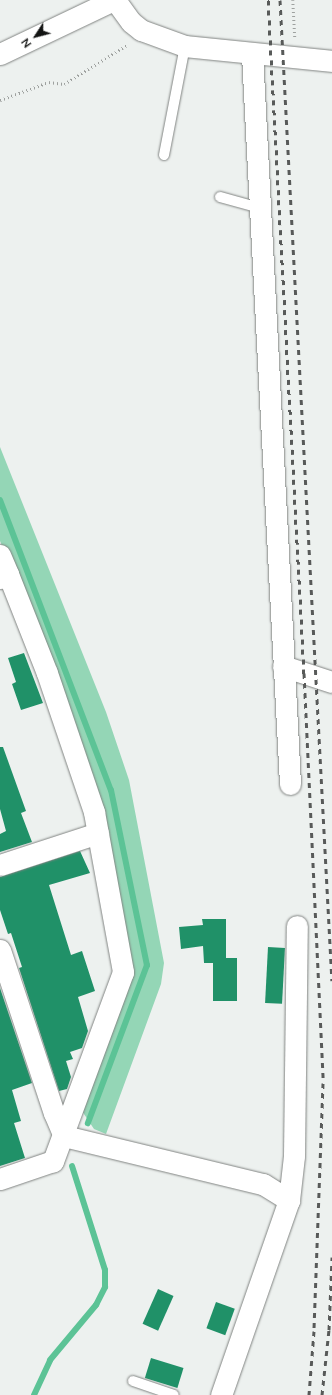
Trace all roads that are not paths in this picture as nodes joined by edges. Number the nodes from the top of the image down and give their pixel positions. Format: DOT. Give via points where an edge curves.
graph roads {
  1 [pos="114,0"];
  2 [pos="185,46"];
  3 [pos="0,54"];
  4 [pos="252,54"];
  5 [pos="332,61"];
  6 [pos="164,155"];
  7 [pos="220,197"];
  8 [pos="260,208"];
  9 [pos="0,555"];
  10 [pos="4,576"];
  11 [pos="283,666"];
  12 [pos="332,682"];
  13 [pos="290,784"];
  14 [pos="98,834"];
  15 [pos="0,865"];
  16 [pos="297,926"];
  17 [pos="0,950"];
  18 [pos="64,1136"];
  19 [pos="0,1179"];
  20 [pos="289,1200"];
  21 [pos="133,1381"];
  22 [pos="174,1395"];
  23 [pos="221,1395"];
  1 -- 2 [label="street" via="131,22 141,30"];
  1 -- 3 [label="street"];
  2 -- 4 [label="street"];
  2 -- 6 [label="lane"];
  4 -- 5 [label="street"];
  4 -- 8 [label="street"];
  7 -- 8 [label="lane"];
  8 -- 11 [label="street"];
  9 -- 10 [label="street"];
  10 -- 14 [label="street" via="47,673 94,812"];
  11 -- 12 [label="street"];
  11 -- 13 [label="street"];
  14 -- 15 [label="street"];
  14 -- 18 [label="street" via="123,972"];
  16 -- 20 [label="street" via="294,1156"];
  17 -- 18 [label="street"];
  18 -- 19 [label="street" via="53,1161"];
  18 -- 20 [label="street" via="263,1184"];
  20 -- 23 [label="street"];
  21 -- 22 [label="lane"];
}
